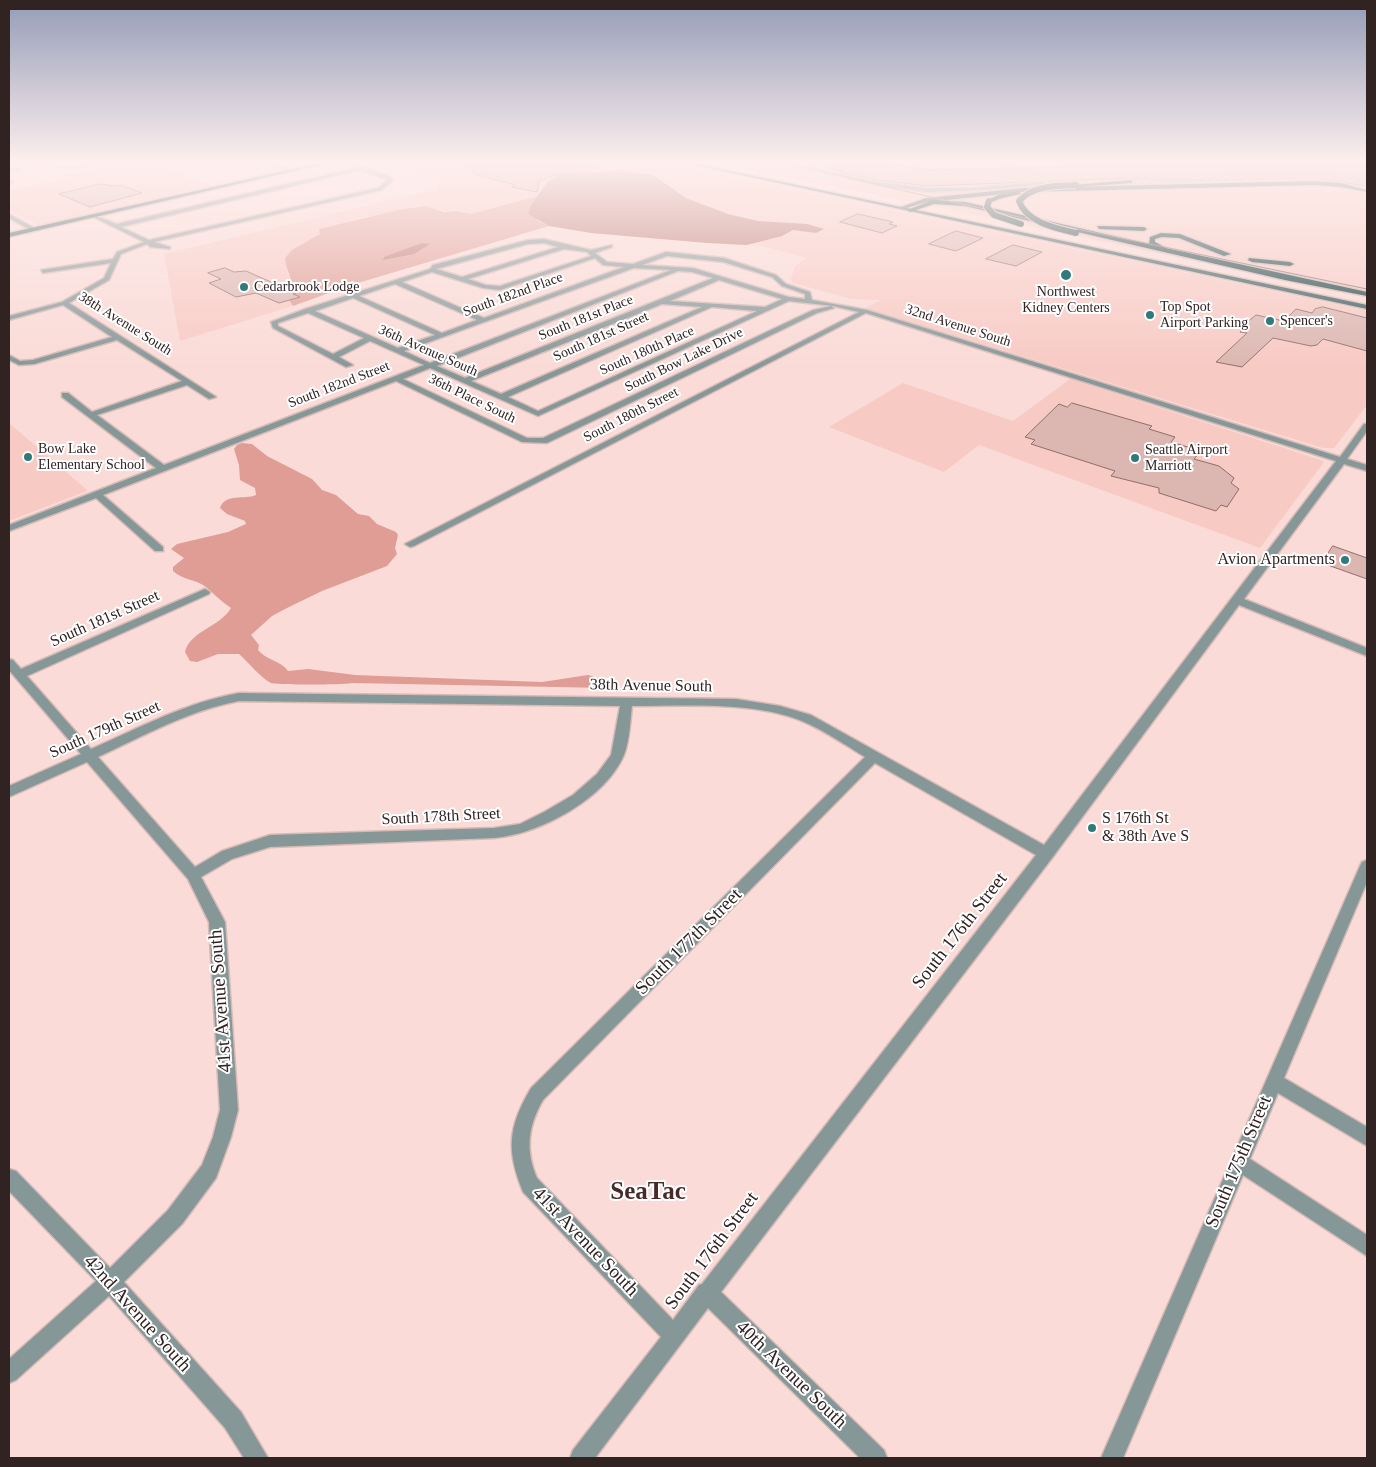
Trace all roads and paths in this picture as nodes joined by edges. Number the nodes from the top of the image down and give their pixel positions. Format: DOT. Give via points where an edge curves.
graph roads {
  1 [pos="27,231"];
  2 [pos="128,231"];
  3 [pos="196,231"];
  4 [pos="1017,231"];
  5 [pos="1033,231"];
  6 [pos="1059,231"];
  7 [pos="1072,231"];
  8 [pos="1081,231"];
  9 [pos="9,235"];
  10 [pos="150,242"];
  11 [pos="610,246"];
  12 [pos="564,247"];
  13 [pos="1142,248"];
  14 [pos="1180,253"];
  15 [pos="594,254"];
  16 [pos="115,261"];
  17 [pos="1290,264"];
  18 [pos="627,267"];
  19 [pos="680,269"];
  20 [pos="432,270"];
  21 [pos="43,271"];
  22 [pos="1238,275"];
  23 [pos="463,279"];
  24 [pos="717,279"];
  25 [pos="396,282"];
  26 [pos="1290,282"];
  27 [pos="1267,286"];
  28 [pos="1367,294"];
  29 [pos="353,296"];
  30 [pos="788,299"];
  31 [pos="809,301"];
  32 [pos="659,302"];
  33 [pos="1367,302"];
  34 [pos="64,303"];
  35 [pos="712,305"];
  36 [pos="842,306"];
  37 [pos="1367,307"];
  38 [pos="307,310"];
  39 [pos="766,310"];
  40 [pos="865,311"];
  41 [pos="9,318"];
  42 [pos="482,320"];
  43 [pos="441,335"];
  44 [pos="118,337"];
  45 [pos="370,338"];
  46 [pos="398,351"];
  47 [pos="9,357"];
  48 [pos="334,357"];
  49 [pos="349,365"];
  50 [pos="430,365"];
  51 [pos="396,378"];
  52 [pos="465,381"];
  53 [pos="188,382"];
  54 [pos="65,395"];
  55 [pos="212,397"];
  56 [pos="502,398"];
  57 [pos="538,414"];
  58 [pos="90,415"];
  59 [pos="1367,426"];
  60 [pos="537,442"];
  61 [pos="1342,460"];
  62 [pos="162,468"];
  63 [pos="1367,468"];
  64 [pos="97,494"];
  65 [pos="9,528"];
  66 [pos="410,544"];
  67 [pos="160,549"];
  68 [pos="205,592"];
  69 [pos="1238,601"];
  70 [pos="1367,652"];
  71 [pos="14,669"];
  72 [pos="217,701"];
  73 [pos="627,702"];
  74 [pos="88,754"];
  75 [pos="874,756"];
  76 [pos="9,792"];
  77 [pos="1047,854"];
  78 [pos="1367,866"];
  79 [pos="193,875"];
  80 [pos="1274,1081"];
  81 [pos="1367,1137"];
  82 [pos="518,1138"];
  83 [pos="1239,1162"];
  84 [pos="9,1178"];
  85 [pos="1367,1246"];
  86 [pos="110,1282"];
  87 [pos="706,1292"];
  88 [pos="674,1336"];
  89 [pos="9,1373"];
  90 [pos="257,1458"];
  91 [pos="581,1458"];
  92 [pos="876,1458"];
  93 [pos="1112,1458"];
  1 -- 9 [label="main road"];
  2 -- 10 [label="street"];
  3 -- 10 [label="street, 38th Avenue South"];
  4 -- 27 [label="main road"];
  5 -- 22 [label="main road"];
  6 -- 13 [label="highway, bridge"];
  7 -- 13 [label="highway, bridge"];
  8 -- 14 [label="highway"];
  10 -- 16 [label="street, 38th Avenue South" via="119,253"];
  11 -- 15 [label="street"];
  12 -- 15 [label="street, 32nd Avenue South" via="580,248"];
  12 -- 20 [label="street, 32nd Avenue South" via="536,241 435,266"];
  12 -- 23 [label="street"];
  13 -- 26 [label="highway"];
  14 -- 17 [label="highway" via="1151,240 1160,236 1181,236 1238,257"];
  14 -- 26 [label="highway"];
  15 -- 18 [label="street, 32nd Avenue South" via="605,264"];
  15 -- 23 [label="street" via="506,286 493,288"];
  16 -- 21 [label="street"];
  16 -- 34 [label="street, 38th Avenue South" via="107,280"];
  18 -- 19 [label="street, 32nd Avenue South"];
  18 -- 31 [label="street, South 182nd Place" via="666,254 724,260 774,276 784,285 808,293"];
  18 -- 42 [label="street, South 182nd Place"];
  19 -- 24 [label="street, 32nd Avenue South"];
  19 -- 50 [label="street, South 182nd Street"];
  20 -- 23 [label="street"];
  20 -- 25 [label="street"];
  22 -- 26 [label="main road"];
  22 -- 27 [label="main road"];
  24 -- 30 [label="street, 32nd Avenue South"];
  24 -- 32 [label="street, South 181st Place"];
  25 -- 29 [label="street"];
  25 -- 42 [label="street"];
  26 -- 27 [label="main road"];
  26 -- 28 [label="highway"];
  26 -- 33 [label="main road"];
  27 -- 37 [label="main road"];
  29 -- 38 [label="street"];
  29 -- 43 [label="street"];
  30 -- 31 [label="street, 32nd Avenue South"];
  30 -- 39 [label="street, South 180th Place"];
  31 -- 36 [label="street, 32nd Avenue South"];
  32 -- 35 [label="street, South 180th Place"];
  32 -- 52 [label="street, South 181st Place"];
  34 -- 41 [label="street"];
  34 -- 44 [label="street, 38th Avenue South"];
  35 -- 39 [label="street, South 180th Place"];
  35 -- 56 [label="street, South 181st Street"];
  36 -- 40 [label="street, 32nd Avenue South"];
  36 -- 60 [label="street, South Bow Lake Drive" via="815,311"];
  38 -- 45 [label="street, 36th Avenue South"];
  38 -- 48 [label="street" via="274,322 275,327"];
  39 -- 57 [label="street, South 180th Place"];
  40 -- 61 [label="street, 32nd Avenue South"];
  40 -- 66 [label="street, South 180th Street"];
  42 -- 43 [label="street, South 182nd Place"];
  43 -- 46 [label="street, South 182nd Place"];
  44 -- 47 [label="street" via="27,363"];
  44 -- 53 [label="street, 38th Avenue South"];
  45 -- 46 [label="street, 36th Avenue South"];
  45 -- 48 [label="street"];
  46 -- 50 [label="street, 36th Avenue South"];
  48 -- 49 [label="street"];
  50 -- 51 [label="street, South 182nd Street"];
  50 -- 52 [label="street, 36th Avenue South"];
  51 -- 60 [label="street, 36th Place South" via="525,440"];
  51 -- 62 [label="street, South 182nd Street"];
  52 -- 56 [label="street, 36th Avenue South"];
  53 -- 55 [label="street, 38th Avenue South"];
  53 -- 58 [label="street"];
  54 -- 58 [label="street"];
  56 -- 57 [label="street, 36th Avenue South"];
  58 -- 62 [label="street"];
  59 -- 61 [label="street, South 176th Street"];
  61 -- 63 [label="street, 32nd Avenue South"];
  61 -- 69 [label="street, South 176th Street"];
  62 -- 64 [label="street, South 182nd Street"];
  64 -- 65 [label="street, South 182nd Street"];
  64 -- 67 [label="street"];
  68 -- 71 [label="street, South 181st Street"];
  69 -- 70 [label="street"];
  69 -- 77 [label="street, South 176th Street"];
  71 -- 74 [label="street, 41st Avenue South"];
  72 -- 73 [label="street, 38th Avenue South" via="239,697"];
  72 -- 74 [label="street, South 179th Street"];
  73 -- 75 [label="street, 38th Avenue South" via="736,703 780,710 807,718"];
  73 -- 79 [label="street, South 178th Street" via="617,756 602,777 549,816 522,829 494,833 270,841 227,855"];
  74 -- 76 [label="street, South 179th Street"];
  74 -- 79 [label="street, 41st Avenue South"];
  75 -- 77 [label="street, 38th Avenue South"];
  75 -- 82 [label="street, South 177th Street" via="537,1094 524,1114"];
  77 -- 87 [label="street, South 176th Street"];
  78 -- 80 [label="street, South 175th Street"];
  79 -- 86 [label="street, 41st Avenue South" via="217,922 229,1110 209,1171 175,1217"];
  80 -- 81 [label="street"];
  80 -- 83 [label="street, South 175th Street"];
  82 -- 88 [label="street, 41st Avenue South" via="520,1164 530,1185"];
  83 -- 85 [label="street"];
  83 -- 93 [label="street, South 175th Street"];
  84 -- 86 [label="street, 42nd Avenue South"];
  86 -- 89 [label="street"];
  86 -- 90 [label="street, 42nd Avenue South" via="233,1420"];
  87 -- 88 [label="street, South 176th Street"];
  87 -- 92 [label="street, 40th Avenue South"];
  88 -- 91 [label="street, South 176th Street"];
}
